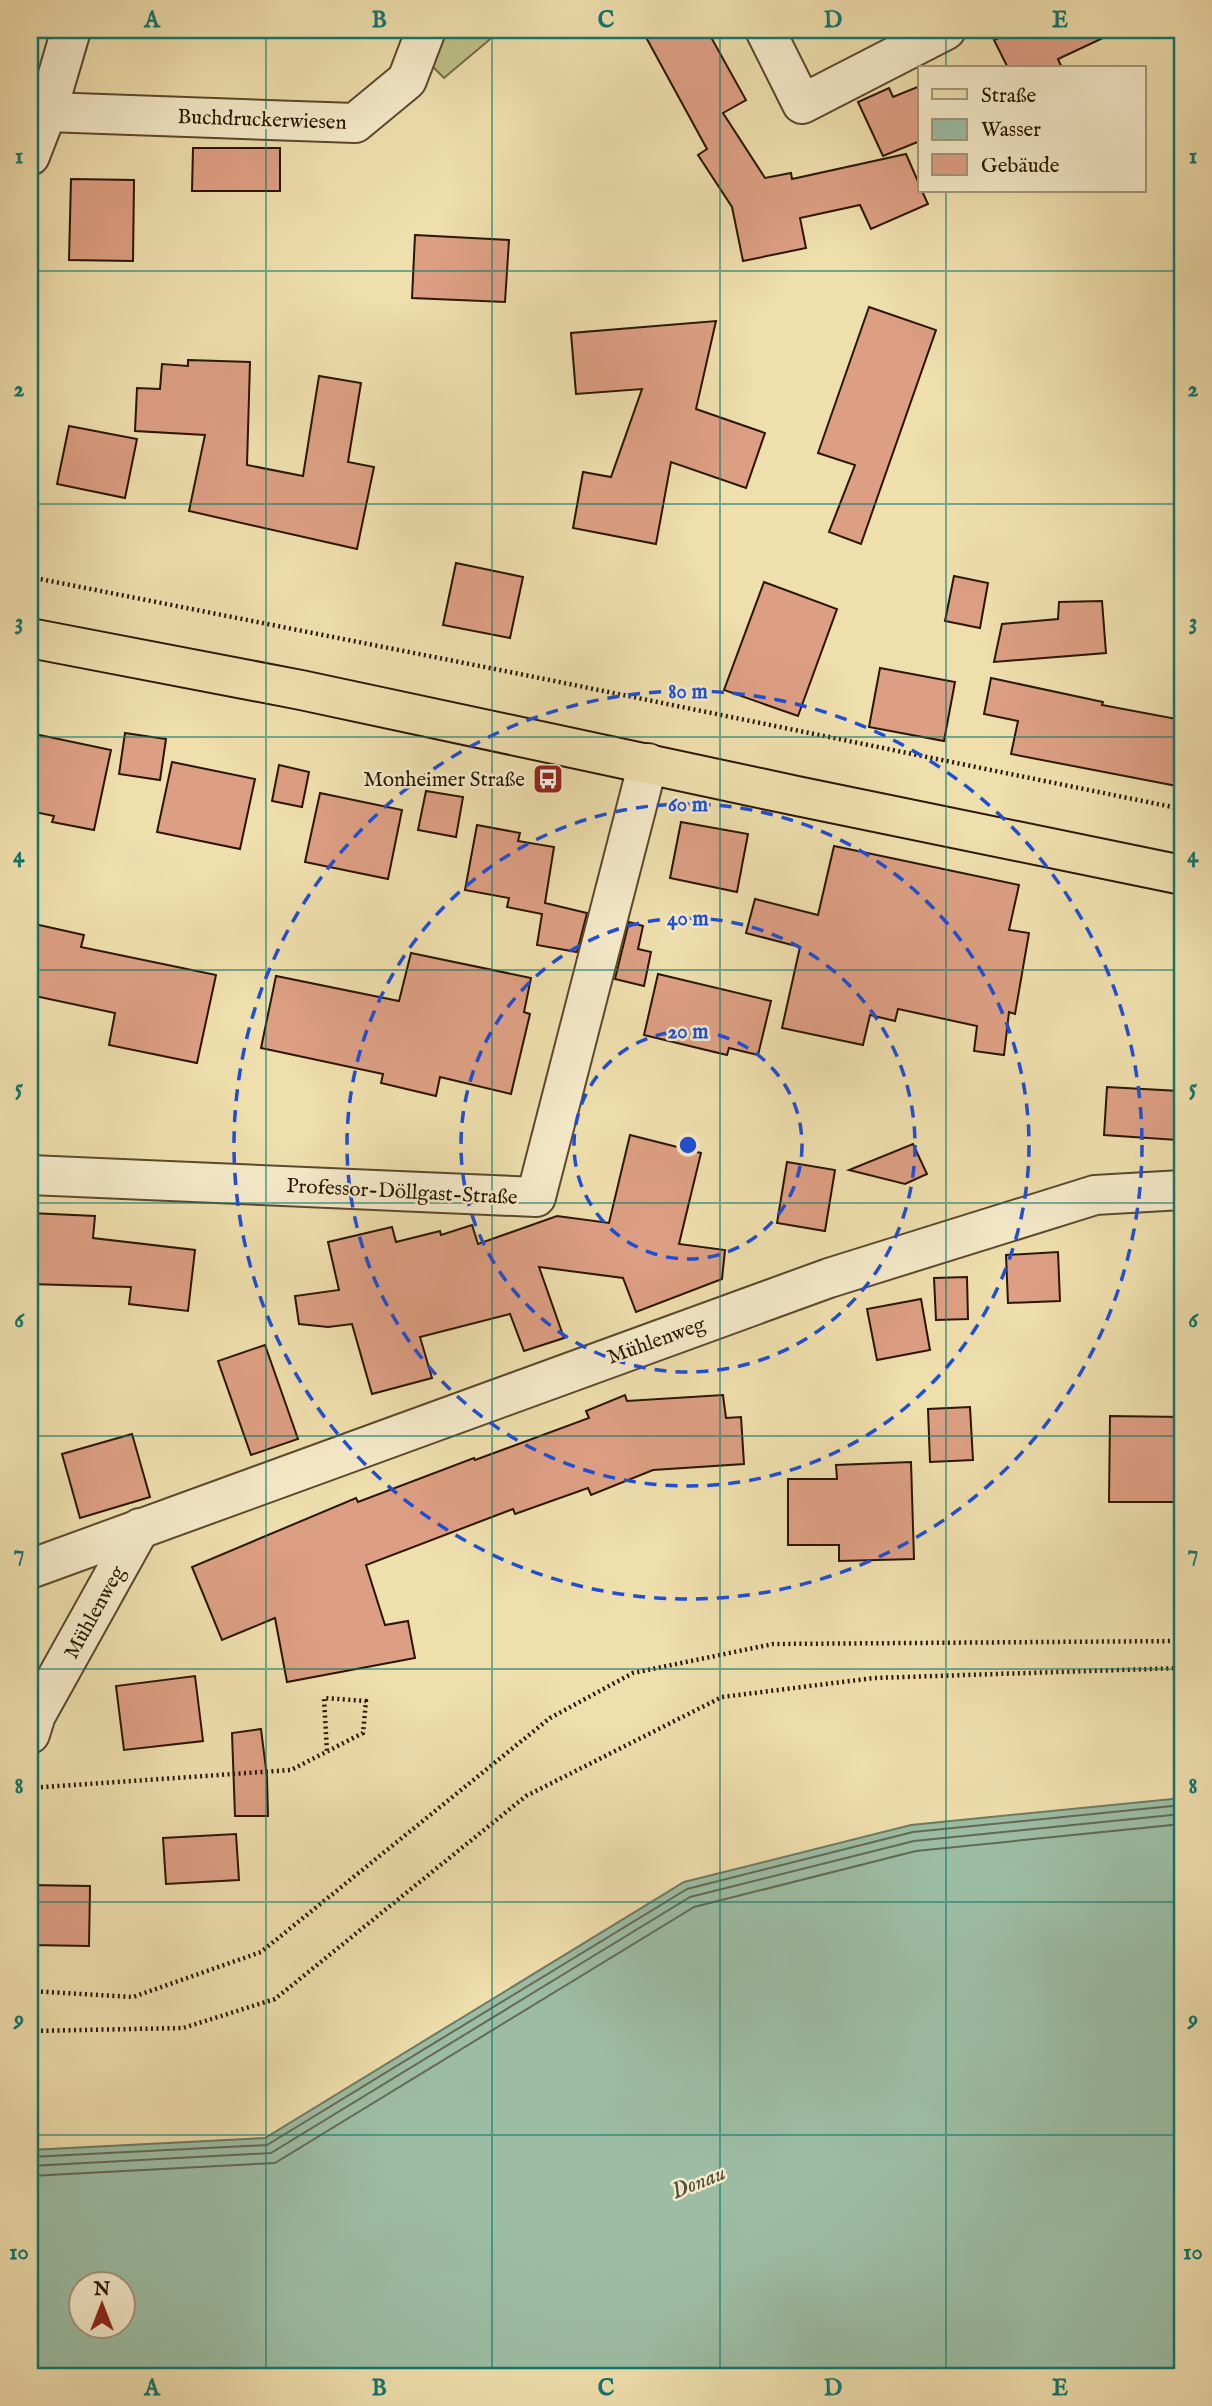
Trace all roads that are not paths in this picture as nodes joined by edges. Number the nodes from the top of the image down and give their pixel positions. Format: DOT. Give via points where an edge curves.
graph roads {
  1 [pos="71,30"];
  2 [pos="426,30"];
  3 [pos="765,30"];
  4 [pos="946,30"];
  5 [pos="47,112"];
  6 [pos="30,156"];
  7 [pos="30,638"];
  8 [pos="648,764"];
  9 [pos="1182,875"];
  10 [pos="30,1175"];
  11 [pos="1182,1190"];
  12 [pos="140,1528"];
  13 [pos="30,1569"];
  14 [pos="30,1734"];
  1 -- 5 [label="street"];
  2 -- 5 [label="street, Buchdruckerwiesen" via="407,80 355,123"];
  3 -- 4 [label="street" via="802,104"];
  5 -- 6 [label="street"];
  7 -- 8 [label="main road"];
  8 -- 9 [label="main road"];
  8 -- 10 [label="street, Professor-Döllgast-Straße" via="536,1197"];
  11 -- 12 [label="street, Mühlenweg" via="1095,1195 829,1278"];
  12 -- 13 [label="street, Mühlenweg"];
  12 -- 14 [label="street, Mühlenweg" via="36,1715"];
}
